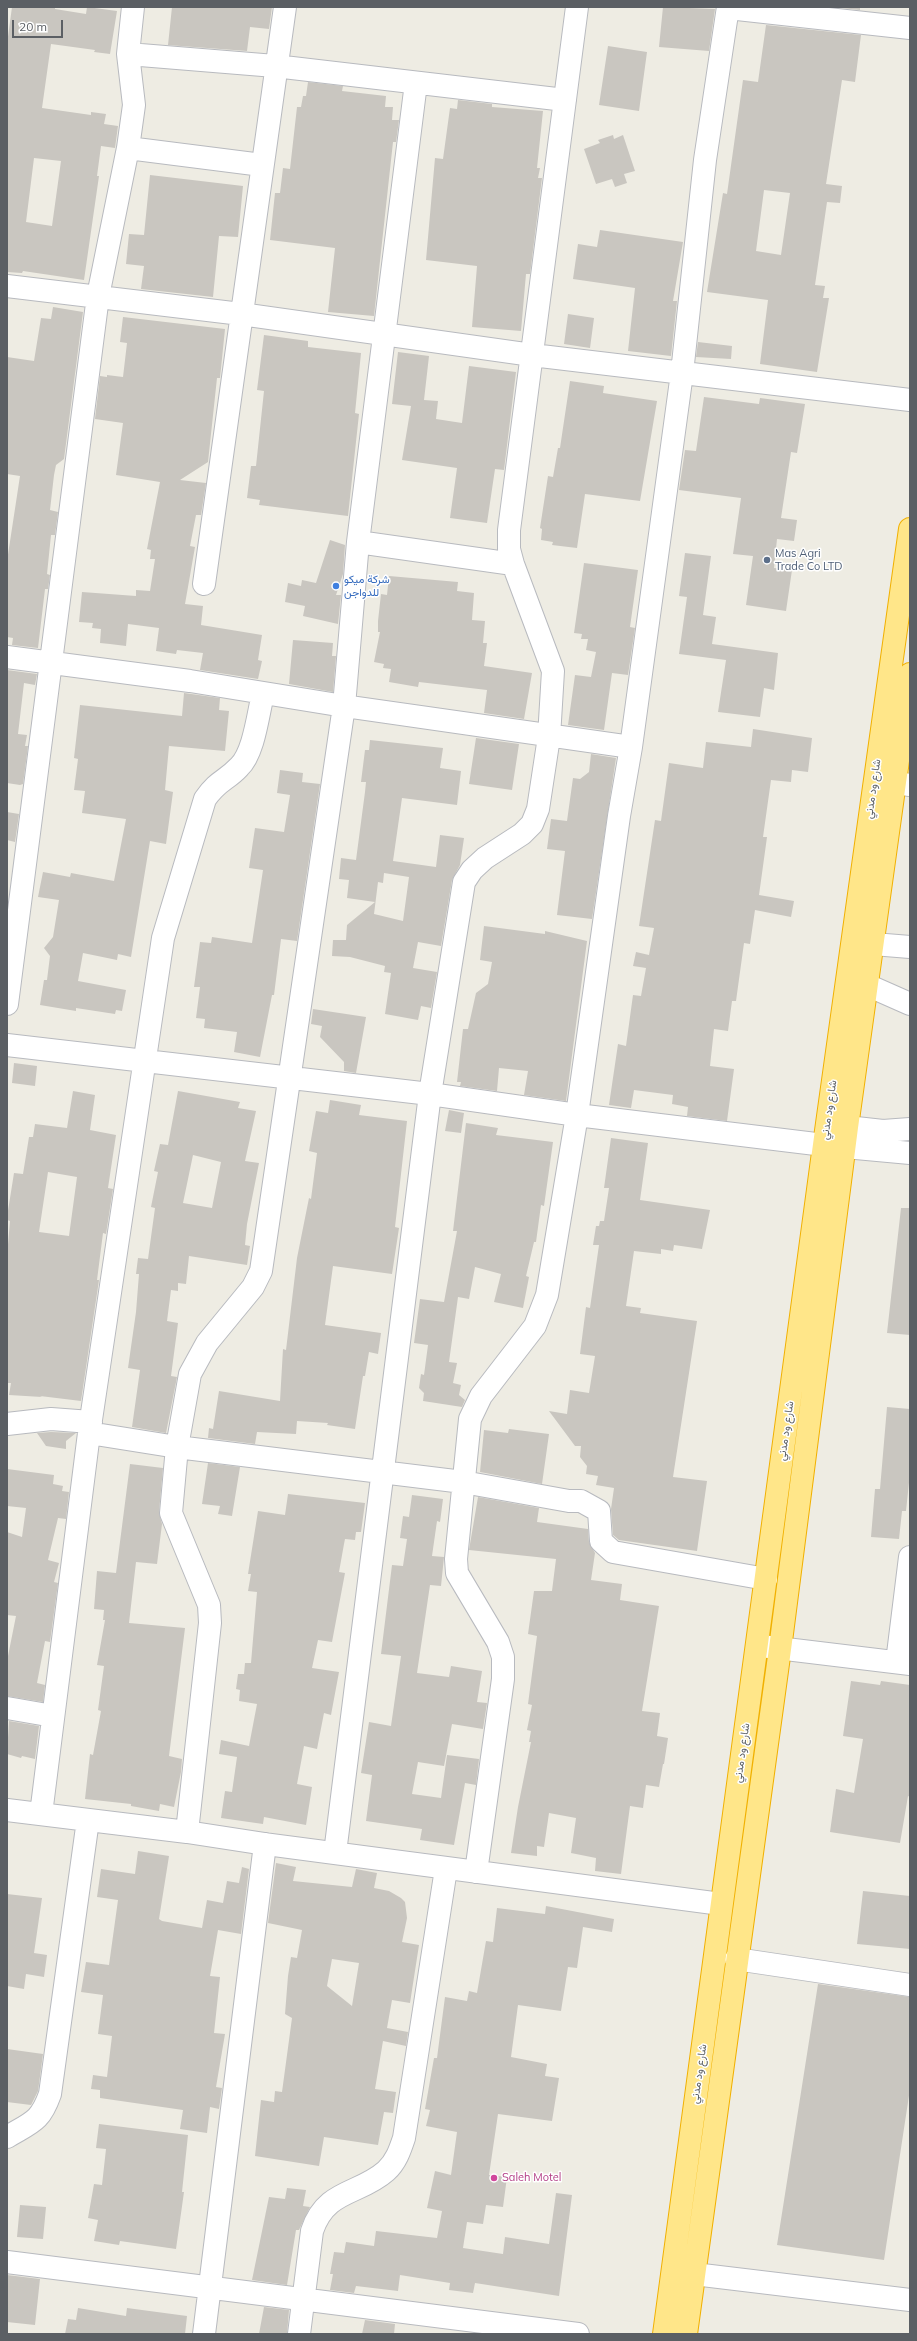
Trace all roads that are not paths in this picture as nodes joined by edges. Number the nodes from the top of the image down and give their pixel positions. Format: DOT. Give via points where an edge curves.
graph roads {
  1 [pos="133,7"];
  2 [pos="285,7"];
  3 [pos="576,7"];
  4 [pos="728,8"];
  5 [pos="910,28"];
  6 [pos="128,54"];
  7 [pos="275,66"];
  8 [pos="416,83"];
  9 [pos="566,100"];
  10 [pos="128,148"];
  11 [pos="262,165"];
  12 [pos="7,286"];
  13 [pos="98,296"];
  14 [pos="241,314"];
  15 [pos="385,333"];
  16 [pos="532,355"];
  17 [pos="682,373"];
  18 [pos="910,400"];
  19 [pos="910,529"];
  20 [pos="358,542"];
  21 [pos="512,564"];
  22 [pos="204,584"];
  23 [pos="7,657"];
  24 [pos="52,663"];
  25 [pos="910,674"];
  26 [pos="262,694"];
  27 [pos="344,706"];
  28 [pos="549,737"];
  29 [pos="631,747"];
  30 [pos="903,784"];
  31 [pos="873,944"];
  32 [pos="910,947"];
  33 [pos="867,985"];
  34 [pos="7,1004"];
  35 [pos="910,1004"];
  36 [pos="7,1046"];
  37 [pos="143,1062"];
  38 [pos="290,1079"];
  39 [pos="430,1094"];
  40 [pos="577,1116"];
  41 [pos="910,1129"];
  42 [pos="839,1139"];
  43 [pos="910,1153"];
  44 [pos="7,1424"];
  45 [pos="90,1428"];
  46 [pos="177,1447"];
  47 [pos="382,1473"];
  48 [pos="463,1482"];
  49 [pos="910,1557"];
  50 [pos="766,1579"];
  51 [pos="757,1645"];
  52 [pos="780,1649"];
  53 [pos="903,1663"];
  54 [pos="7,1708"];
  55 [pos="53,1716"];
  56 [pos="7,1810"];
  57 [pos="41,1814"];
  58 [pos="88,1820"];
  59 [pos="187,1832"];
  60 [pos="265,1844"];
  61 [pos="335,1852"];
  62 [pos="446,1869"];
  63 [pos="476,1872"];
  64 [pos="721,1904"];
  65 [pos="736,1959"];
  66 [pos="910,1985"];
  67 [pos="7,2137"];
  68 [pos="7,2262"];
  69 [pos="694,2274"];
  70 [pos="211,2288"];
  71 [pos="302,2300"];
  72 [pos="910,2300"];
  73 [pos="204,2334"];
  74 [pos="299,2334"];
  75 [pos="578,2334"];
  76 [pos="664,2334"];
  77 [pos="686,2334"];
  1 -- 6 [label="street"];
  2 -- 7 [label="street"];
  3 -- 9 [label="street"];
  4 -- 5 [label="street"];
  4 -- 17 [label="street" via="705,160"];
  6 -- 7 [label="street"];
  6 -- 10 [label="street" via="134,105"];
  7 -- 8 [label="street"];
  7 -- 11 [label="street"];
  8 -- 9 [label="street"];
  8 -- 15 [label="street"];
  9 -- 16 [label="street"];
  10 -- 11 [label="street"];
  10 -- 13 [label="street"];
  11 -- 14 [label="street"];
  12 -- 13 [label="street"];
  13 -- 14 [label="street"];
  13 -- 24 [label="street"];
  14 -- 15 [label="street"];
  14 -- 22 [label="street"];
  15 -- 16 [label="street"];
  15 -- 20 [label="street"];
  16 -- 17 [label="street"];
  16 -- 21 [label="street" via="509,530"];
  17 -- 18 [label="street"];
  17 -- 29 [label="street"];
  19 -- 42 [label="highway, شارع ود مدني"];
  20 -- 21 [label="street"];
  20 -- 27 [label="street"];
  21 -- 28 [label="street" via="553,671"];
  23 -- 24 [label="street"];
  24 -- 26 [label="street" via="190,681"];
  24 -- 34 [label="street"];
  25 -- 30 [label="highway, شارع ود مدني"];
  26 -- 27 [label="street"];
  26 -- 37 [label="street" via="250,748 240,767 215,784 205,798 163,938"];
  27 -- 28 [label="street"];
  27 -- 38 [label="street"];
  28 -- 29 [label="street"];
  28 -- 39 [label="street" via="538,808 532,824 522,834 486,858 472,870 464,882"];
  29 -- 40 [label="street"];
  30 -- 31 [label="highway, شارع ود مدني"];
  31 -- 32 [label="street"];
  31 -- 33 [label="highway, شارع ود مدني"];
  33 -- 35 [label="street"];
  33 -- 42 [label="highway, شارع ود مدني"];
  36 -- 37 [label="street"];
  37 -- 38 [label="street"];
  37 -- 45 [label="street"];
  38 -- 39 [label="street"];
  38 -- 46 [label="street" via="261,1271 253,1287 207,1343 190,1374"];
  39 -- 40 [label="street"];
  39 -- 47 [label="street"];
  40 -- 42 [label="street"];
  40 -- 48 [label="street" via="542,1312 535,1326 474,1407 470,1419"];
  41 -- 42 [label="street"];
  42 -- 43 [label="street"];
  42 -- 50 [label="highway, شارع ود مدني"];
  42 -- 52 [label="highway, شارع ود مدني"];
  44 -- 45 [label="street" via="51,1419"];
  45 -- 46 [label="street"];
  45 -- 55 [label="street"];
  46 -- 47 [label="street"];
  46 -- 59 [label="street" via="171,1513 209,1605 210,1624"];
  47 -- 48 [label="street"];
  47 -- 61 [label="street"];
  48 -- 50 [label="street" via="581,1501 599,1511 601,1541 613,1552"];
  48 -- 63 [label="street" via="456,1559 458,1573 498,1642 503,1657 503,1679"];
  49 -- 53 [label="street"];
  50 -- 51 [label="highway, شارع ود مدني"];
  51 -- 52 [label="street"];
  51 -- 64 [label="highway, شارع ود مدني"];
  52 -- 53 [label="street"];
  52 -- 65 [label="highway, شارع ود مدني"];
  54 -- 55 [label="street"];
  55 -- 57 [label="street"];
  56 -- 57 [label="street"];
  57 -- 58 [label="street"];
  58 -- 59 [label="street"];
  58 -- 67 [label="street" via="50,2094 43,2112 34,2122"];
  59 -- 60 [label="street"];
  60 -- 61 [label="street"];
  60 -- 70 [label="street"];
  61 -- 62 [label="street"];
  62 -- 63 [label="street"];
  62 -- 71 [label="street" via="404,2138 398,2157 386,2171 329,2203 317,2216 312,2231"];
  63 -- 64 [label="street"];
  64 -- 76 [label="highway, شارع ود مدني"];
  65 -- 66 [label="street"];
  65 -- 69 [label="highway, شارع ود مدني"];
  68 -- 70 [label="street"];
  69 -- 72 [label="street"];
  69 -- 77 [label="highway, شارع ود مدني"];
  70 -- 71 [label="street"];
  70 -- 73 [label="street"];
  71 -- 74 [label="street"];
  71 -- 75 [label="street"];
}
